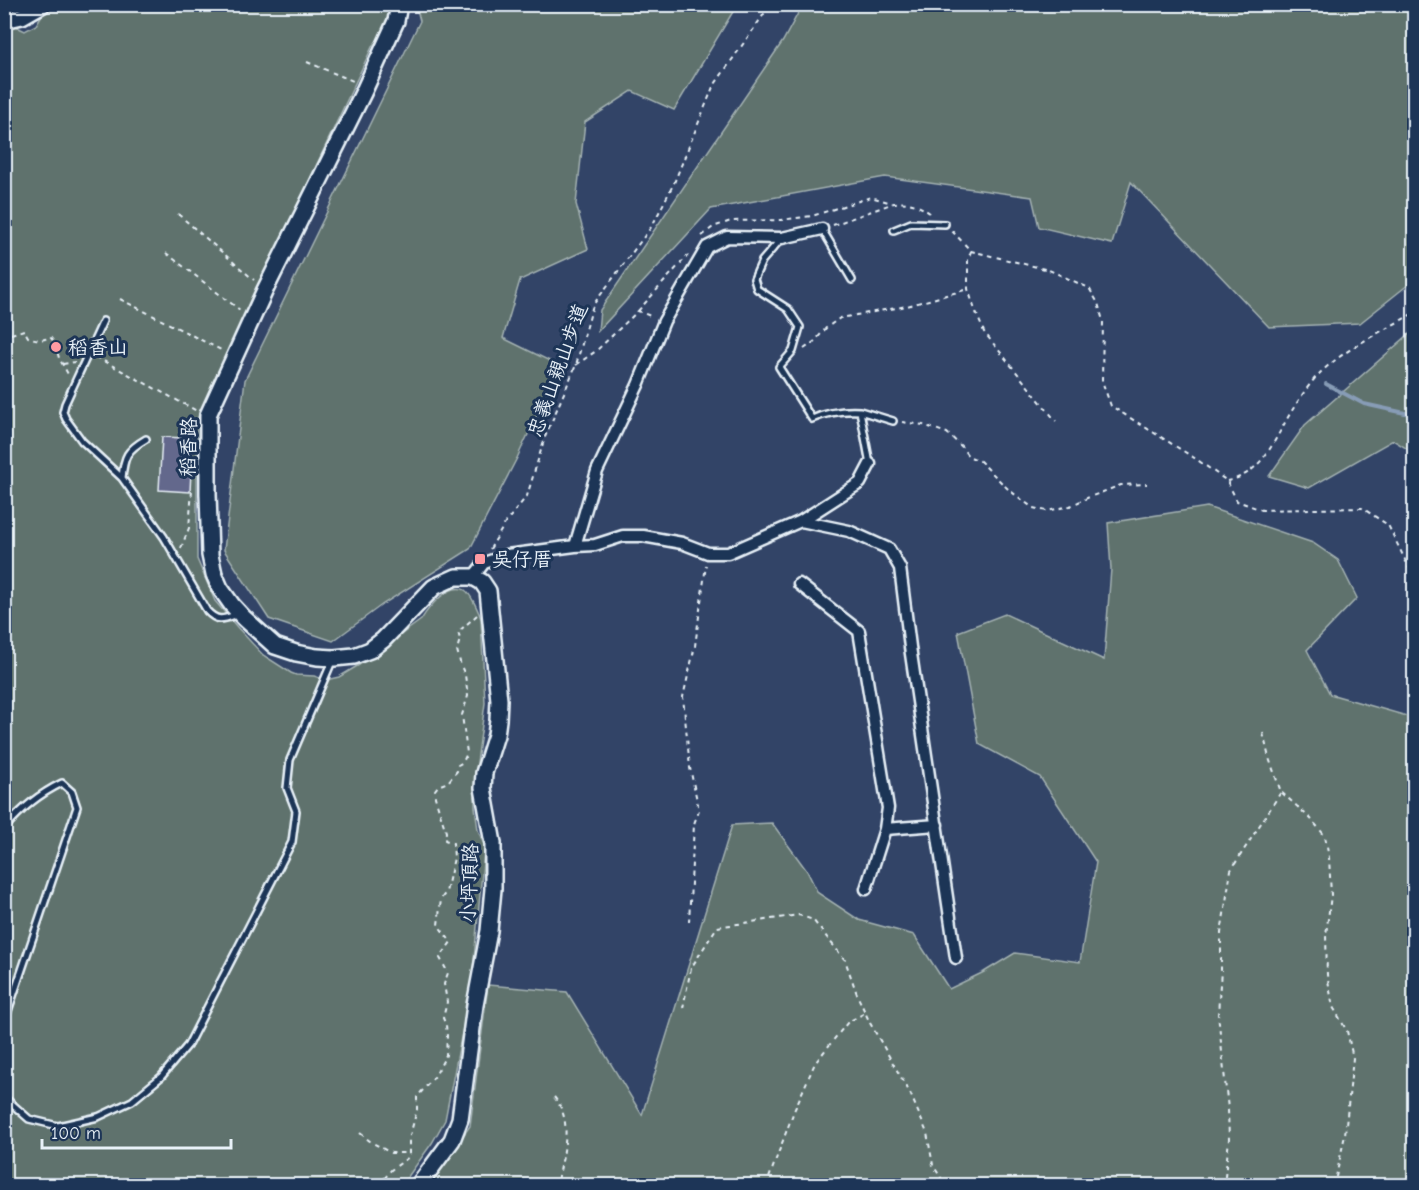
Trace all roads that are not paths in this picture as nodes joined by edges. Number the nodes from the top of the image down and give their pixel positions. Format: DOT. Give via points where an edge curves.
graph roads {
  1 [pos="42,4"];
  2 [pos="399,4"];
  3 [pos="4,20"];
  4 [pos="945,224"];
  5 [pos="822,229"];
  6 [pos="894,230"];
  7 [pos="782,238"];
  8 [pos="852,280"];
  9 [pos="104,321"];
  10 [pos="860,411"];
  11 [pos="894,421"];
  12 [pos="146,439"];
  13 [pos="870,464"];
  14 [pos="122,478"];
  15 [pos="801,521"];
  16 [pos="575,546"];
  17 [pos="472,577"];
  18 [pos="799,584"];
  19 [pos="240,613"];
  20 [pos="334,658"];
  21 [pos="937,825"];
  22 [pos="4,829"];
  23 [pos="885,829"];
  24 [pos="866,889"];
  25 [pos="956,958"];
  26 [pos="4,1023"];
  27 [pos="4,1097"];
  28 [pos="418,1185"];
  1 -- 3 [label="street" via="22,16"];
  2 -- 19 [label="street, 稻香路" via="396,21 366,86 265,290 208,416 210,555 220,588"];
  4 -- 6 [label="lane" via="911,223"];
  5 -- 7 [label="street"];
  5 -- 8 [label="lane"];
  7 -- 10 [label="lane" via="762,261 754,279 757,290 788,309 800,327 793,351 779,367 812,419 826,413"];
  7 -- 16 [label="street" via="727,237 707,247 664,321 597,471"];
  9 -- 14 [label="lane" via="63,412 82,441"];
  10 -- 11 [label="lane"];
  10 -- 13 [label="lane"];
  12 -- 14 [label="lane" via="133,446 124,462"];
  13 -- 15 [label="street" via="860,483"];
  14 -- 19 [label="lane" via="174,552 213,618 220,620"];
  15 -- 16 [label="street" via="728,553 708,553 682,543 643,536"];
  15 -- 21 [label="street" via="849,531 889,549 900,568"];
  16 -- 17 [label="street" via="507,555 484,563"];
  17 -- 20 [label="street, 稻香路" via="456,577 434,587 370,650"];
  17 -- 28 [label="street, 小坪頂路" via="488,591 499,700 496,735 483,788 493,843 493,889 460,1119 452,1140"];
  18 -- 23 [label="street" via="859,631 888,808"];
  19 -- 20 [label="street, 稻香路" via="274,646"];
  20 -- 27 [label="lane" via="290,760 287,788 296,811 292,842 188,1045 147,1089 98,1117 58,1126 28,1119"];
  21 -- 23 [label="street"];
  21 -- 25 [label="street"];
  22 -- 26 [label="lane" via="47,790 62,783 72,792 77,807"];
  23 -- 24 [label="street"];
}
